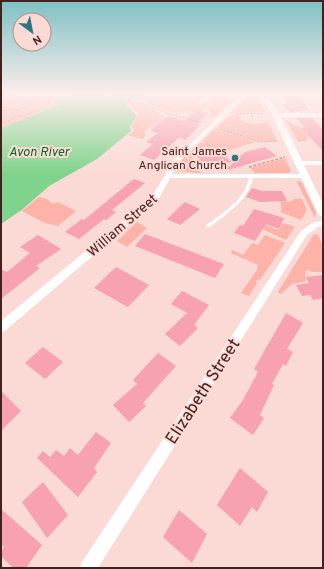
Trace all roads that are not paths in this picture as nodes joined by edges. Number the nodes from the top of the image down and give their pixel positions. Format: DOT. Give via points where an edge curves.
graph roads {
  1 [pos="219,121"];
  2 [pos="279,121"];
  3 [pos="298,163"];
  4 [pos="323,163"];
  5 [pos="168,176"];
  6 [pos="251,176"];
  7 [pos="304,176"];
  8 [pos="323,214"];
  9 [pos="323,223"];
  10 [pos="208,226"];
  11 [pos="1,328"];
  12 [pos="88,568"];
  1 -- 5 [label="street, William Street" via="176,160"];
  2 -- 3 [label="street"];
  3 -- 4 [label="street"];
  3 -- 7 [label="street"];
  5 -- 6 [label="street"];
  5 -- 11 [label="street, William Street" via="155,198"];
  6 -- 7 [label="street"];
  6 -- 10 [label="lane" via="250,185 235,205"];
  7 -- 8 [label="street"];
  9 -- 12 [label="street, Elizabeth Street" via="304,232"];
}
